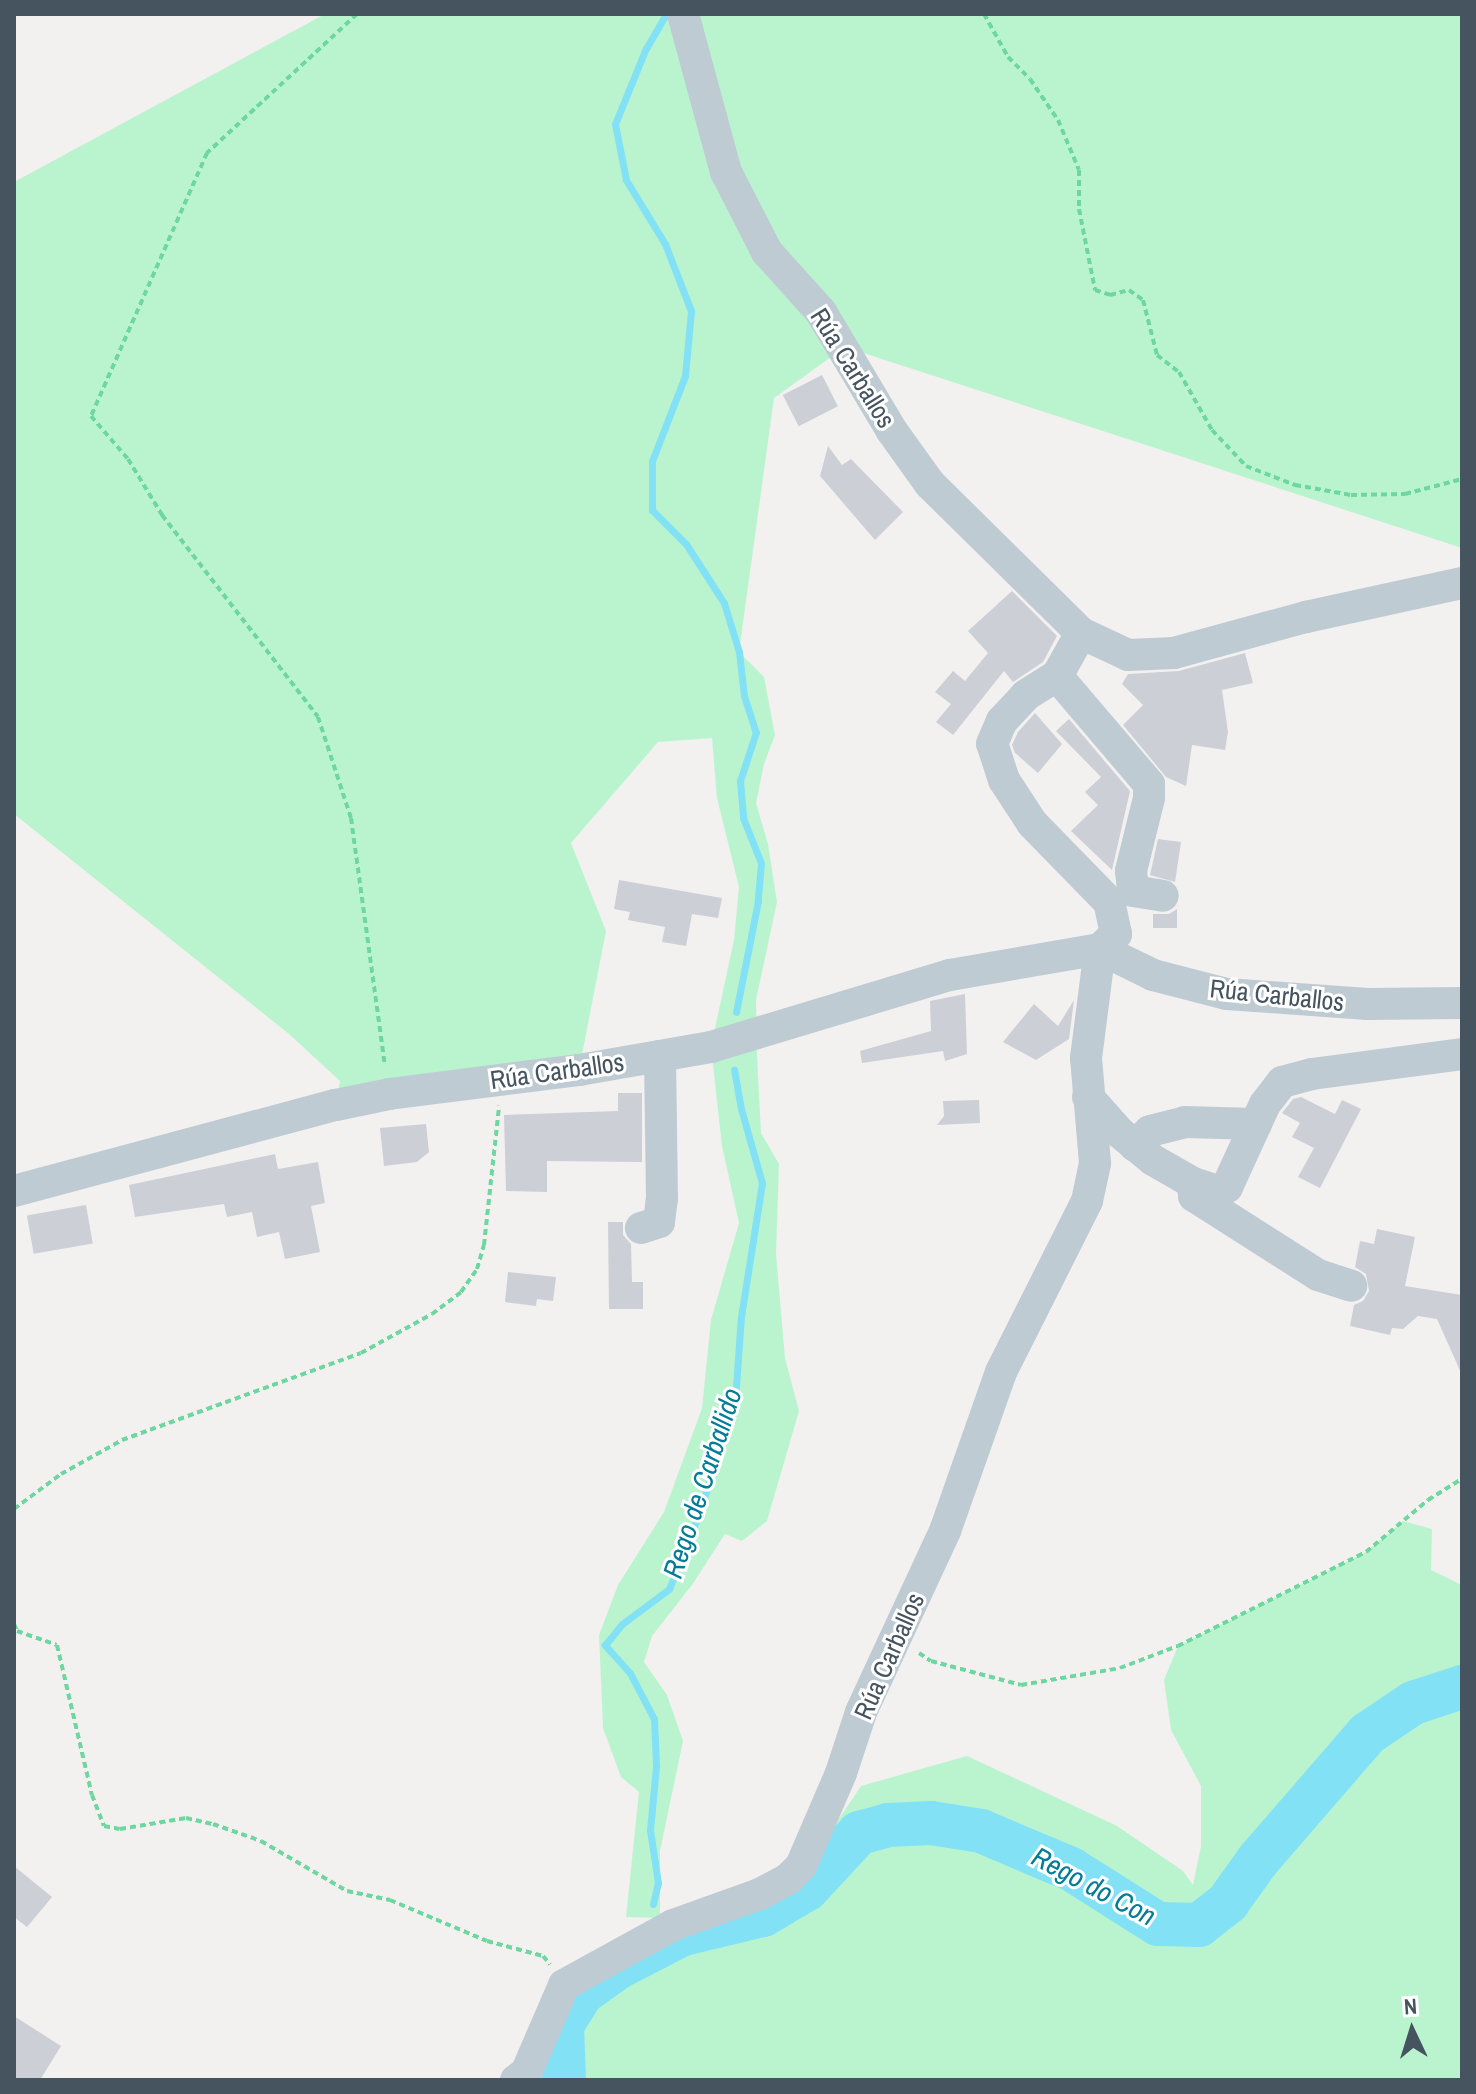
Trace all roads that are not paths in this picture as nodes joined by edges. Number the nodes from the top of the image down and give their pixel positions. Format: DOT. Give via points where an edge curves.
graph roads {
  1 [pos="683,14"];
  2 [pos="1462,583"];
  3 [pos="1081,633"];
  4 [pos="1057,676"];
  5 [pos="1163,896"];
  6 [pos="1100,949"];
  7 [pos="1462,1003"];
  8 [pos="1462,1054"];
  9 [pos="660,1056"];
  10 [pos="1088,1097"];
  11 [pos="1256,1124"];
  12 [pos="1135,1146"];
  13 [pos="1193,1183"];
  14 [pos="14,1191"];
  15 [pos="641,1228"];
  16 [pos="1351,1286"];
  17 [pos="516,2080"];
  1 -- 3 [label="street, Rúa Carballos" via="726,172 767,252 821,312 930,484"];
  2 -- 3 [label="street, Rúa Carballos" via="1174,653 1128,655"];
  3 -- 4 [label="street, Rúa Carballos"];
  4 -- 5 [label="street" via="1149,784 1131,871 1133,891"];
  4 -- 6 [label="street, Rúa Carballos" via="1026,695 1002,721 992,744 1004,780 1032,823 1109,902 1116,934"];
  6 -- 7 [label="street, Rúa Carballos" via="1153,975 1227,994 1368,1004"];
  6 -- 9 [label="street, Rúa Carballos" via="950,975 759,1034"];
  6 -- 10 [label="street, Rúa Carballos" via="1086,1058"];
  8 -- 11 [label="street" via="1282,1082"];
  9 -- 14 [label="street, Rúa Carballos" via="389,1094"];
  9 -- 15 [label="street" via="662,1199 659,1222"];
  10 -- 12 [label="street"];
  10 -- 17 [label="street, Rúa Carballos" via="1095,1163 1087,1201 1001,1372 945,1531 861,1712 801,1866 788,1879 742,1902 673,1925 564,1985 526,2073"];
  11 -- 12 [label="street" via="1185,1122 1150,1131"];
  11 -- 13 [label="street" via="1227,1187 1218,1191"];
  12 -- 13 [label="street"];
  13 -- 16 [label="street" via="1194,1196 1318,1275"];
}
